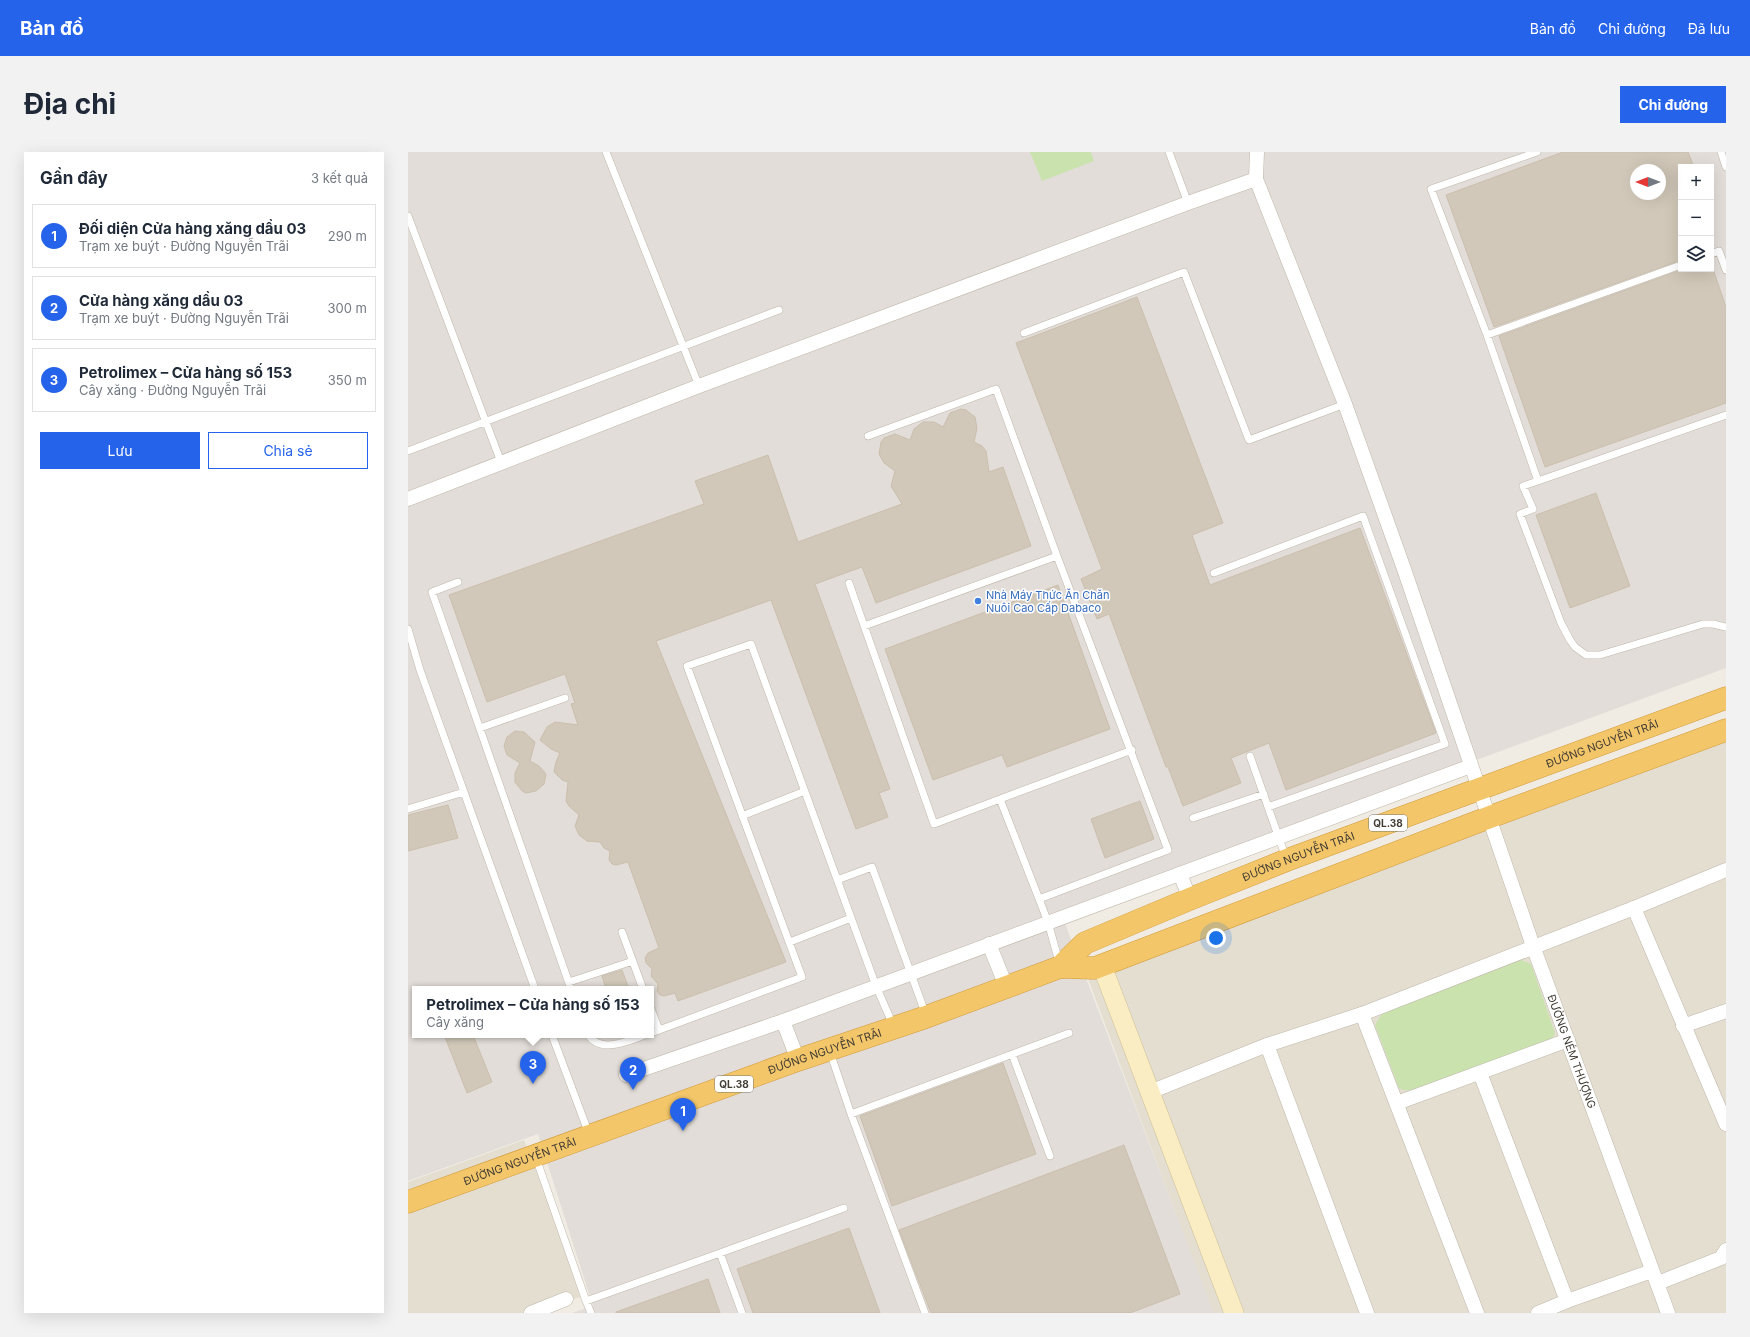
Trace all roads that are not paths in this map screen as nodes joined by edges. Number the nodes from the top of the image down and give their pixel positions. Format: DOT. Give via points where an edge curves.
graph roads {
  1 [pos="606,152"];
  2 [pos="1169,152"];
  3 [pos="1257,152"];
  4 [pos="1537,152"];
  5 [pos="1721,152"];
  6 [pos="1726,167"];
  7 [pos="1256,180"];
  8 [pos="1188,203"];
  9 [pos="408,216"];
  10 [pos="1714,253"];
  11 [pos="1678,266"];
  12 [pos="1726,270"];
  13 [pos="779,310"];
  14 [pos="1024,333"];
  15 [pos="1487,335"];
  16 [pos="683,346"];
  17 [pos="699,386"];
  18 [pos="1345,404"];
  19 [pos="1726,415"];
  20 [pos="486,421"];
  21 [pos="868,436"];
  22 [pos="408,451"];
  23 [pos="501,462"];
  24 [pos="1538,481"];
  25 [pos="408,499"];
  26 [pos="1058,556"];
  27 [pos="1214,573"];
  28 [pos="458,582"];
  29 [pos="849,583"];
  30 [pos="864,626"];
  31 [pos="1726,627"];
  32 [pos="408,629"];
  33 [pos="565,698"];
  34 [pos="1726,698"];
  35 [pos="480,728"];
  36 [pos="1726,730"];
  37 [pos="1132,750"];
  38 [pos="1250,756"];
  39 [pos="1471,766"];
  40 [pos="1479,789"];
  41 [pos="805,791"];
  42 [pos="464,792"];
  43 [pos="1264,794"];
  44 [pos="1000,800"];
  45 [pos="1268,807"];
  46 [pos="408,809"];
  47 [pos="1349,811"];
  48 [pos="742,816"];
  49 [pos="1490,817"];
  50 [pos="1193,818"];
  51 [pos="1358,834"];
  52 [pos="1279,837"];
  53 [pos="1287,860"];
  54 [pos="1726,870"];
  55 [pos="1180,874"];
  56 [pos="837,880"];
  57 [pos="1039,899"];
  58 [pos="1190,899"];
  59 [pos="1634,908"];
  60 [pos="851,918"];
  61 [pos="1048,922"];
  62 [pos="622,932"];
  63 [pos="790,942"];
  64 [pos="989,944"];
  65 [pos="1533,946"];
  66 [pos="633,961"];
  67 [pos="1060,966"];
  68 [pos="1102,966"];
  69 [pos="911,973"];
  70 [pos="570,985"];
  71 [pos="534,986"];
  72 [pos="642,986"];
  73 [pos="876,986"];
  74 [pos="1006,986"];
  75 [pos="1726,1011"];
  76 [pos="1362,1014"];
  77 [pos="654,1017"];
  78 [pos="926,1017"];
  79 [pos="783,1020"];
  80 [pos="1683,1026"];
  81 [pos="894,1028"];
  82 [pos="659,1030"];
  83 [pos="654,1032"];
  84 [pos="1069,1033"];
  85 [pos="553,1038"];
  86 [pos="590,1038"];
  87 [pos="636,1038"];
  88 [pos="1568,1040"];
  89 [pos="1267,1044"];
  90 [pos="830,1050"];
  91 [pos="1012,1054"];
  92 [pos="798,1060"];
  93 [pos="1480,1074"];
  94 [pos="626,1075"];
  95 [pos="1150,1092"];
  96 [pos="1397,1103"];
  97 [pos="851,1114"];
  98 [pos="1726,1122"];
  99 [pos="590,1136"];
  100 [pos="536,1156"];
  101 [pos="1050,1156"];
  102 [pos="408,1202"];
  103 [pos="844,1208"];
  104 [pos="1726,1250"];
  105 [pos="720,1253"];
  106 [pos="1655,1277"];
  107 [pos="566,1299"];
  108 [pos="586,1301"];
  109 [pos="1567,1301"];
  110 [pos="531,1313"];
  111 [pos="591,1313"];
  112 [pos="742,1313"];
  113 [pos="925,1313"];
  114 [pos="1234,1313"];
  115 [pos="1367,1313"];
  116 [pos="1477,1313"];
  117 [pos="1538,1313"];
  118 [pos="1668,1313"];
  1 -- 16 [label="lane"];
  2 -- 8 [label="lane"];
  3 -- 7 [label="street"];
  4 -- 15 [label="lane" via="1431,189"];
  5 -- 6 [label="lane"];
  7 -- 8 [label="street"];
  7 -- 18 [label="street, ĐƯỜNG NÉM THƯỢNG"];
  8 -- 17 [label="street"];
  9 -- 20 [label="lane"];
  10 -- 12 [label="lane" via="1719,251"];
  11 -- 15 [label="lane"];
  13 -- 16 [label="lane"];
  14 -- 18 [label="lane" via="1184,272 1249,440"];
  15 -- 24 [label="lane"];
  16 -- 17 [label="lane"];
  16 -- 20 [label="lane"];
  17 -- 23 [label="street"];
  18 -- 39 [label="street, ĐƯỜNG NÉM THƯỢNG"];
  19 -- 24 [label="lane"];
  20 -- 22 [label="lane"];
  20 -- 23 [label="lane"];
  21 -- 26 [label="lane" via="996,389"];
  23 -- 25 [label="street"];
  24 -- 31 [label="lane" via="1524,486 1533,509 1520,514 1561,623 1575,647 1586,655 1600,655 1703,624"];
  26 -- 30 [label="lane"];
  26 -- 37 [label="lane"];
  27 -- 45 [label="lane" via="1363,516 1445,744"];
  28 -- 35 [label="lane" via="432,592"];
  29 -- 30 [label="lane"];
  30 -- 44 [label="lane" via="934,824"];
  32 -- 42 [label="lane"];
  33 -- 35 [label="lane"];
  34 -- 40 [label="highway, ĐƯỜNG NGUYỄN TRÃI / QL.38"];
  35 -- 70 [label="lane"];
  36 -- 49 [label="highway, ĐƯỜNG NGUYỄN TRÃI / QL.38"];
  37 -- 44 [label="lane"];
  37 -- 57 [label="lane" via="1168,850"];
  38 -- 43 [label="lane"];
  39 -- 40 [label="street, ĐƯỜNG NÉM THƯỢNG"];
  39 -- 47 [label="street"];
  40 -- 49 [label="street, ĐƯỜNG NÉM THƯỢNG"];
  40 -- 51 [label="highway, ĐƯỜNG NGUYỄN TRÃI / QL.38"];
  41 -- 48 [label="lane"];
  41 -- 48 [label="lane" via="751,644 687,666"];
  41 -- 56 [label="lane"];
  42 -- 46 [label="lane"];
  42 -- 71 [label="lane"];
  43 -- 45 [label="lane"];
  43 -- 50 [label="lane"];
  44 -- 57 [label="lane"];
  45 -- 52 [label="lane"];
  47 -- 51 [label="street"];
  47 -- 52 [label="street"];
  48 -- 63 [label="lane"];
  49 -- 65 [label="street, ĐƯỜNG NÉM THƯỢNG"];
  49 -- 68 [label="highway, ĐƯỜNG NGUYỄN TRÃI / QL.38"];
  51 -- 53 [label="highway, ĐƯỜNG NGUYỄN TRÃI / QL.38"];
  52 -- 53 [label="lane"];
  52 -- 55 [label="street"];
  53 -- 58 [label="highway, ĐƯỜNG NGUYỄN TRÃI / QL.38"];
  54 -- 59 [label="street"];
  55 -- 58 [label="street"];
  55 -- 61 [label="street"];
  56 -- 60 [label="lane"];
  56 -- 69 [label="lane" via="872,867"];
  57 -- 61 [label="lane"];
  58 -- 67 [label="highway, ĐƯỜNG NGUYỄN TRÃI / QL.38" via="1086,942"];
  59 -- 65 [label="street"];
  59 -- 80 [label="street"];
  60 -- 63 [label="lane"];
  60 -- 73 [label="lane"];
  61 -- 64 [label="street"];
  61 -- 67 [label="lane"];
  62 -- 66 [label="lane"];
  63 -- 82 [label="lane" via="802,977"];
  64 -- 69 [label="street"];
  64 -- 74 [label="street"];
  65 -- 76 [label="street"];
  65 -- 88 [label="street, ĐƯỜNG NÉM THƯỢNG"];
  66 -- 70 [label="lane"];
  66 -- 72 [label="lane"];
  67 -- 68 [label="highway, ĐƯỜNG NGUYỄN TRÃI / QL.38"];
  67 -- 74 [label="highway, ĐƯỜNG NGUYỄN TRÃI / QL.38"];
  68 -- 95 [label="street"];
  69 -- 73 [label="street"];
  69 -- 78 [label="lane"];
  73 -- 79 [label="street"];
  73 -- 81 [label="lane"];
  74 -- 78 [label="highway, ĐƯỜNG NGUYỄN TRÃI / QL.38"];
  75 -- 80 [label="street"];
  76 -- 89 [label="street"];
  76 -- 96 [label="street"];
  77 -- 82 [label="lane"];
  78 -- 81 [label="highway, ĐƯỜNG NGUYỄN TRÃI / QL.38"];
  79 -- 92 [label="street"];
  79 -- 94 [label="street"];
  80 -- 98 [label="street"];
  81 -- 90 [label="highway, ĐƯỜNG NGUYỄN TRÃI / QL.38"];
  82 -- 83 [label="lane"];
  84 -- 91 [label="lane"];
  85 -- 99 [label="lane"];
  86 -- 87 [label="lane" via="606,1045"];
  88 -- 93 [label="street"];
  88 -- 106 [label="street, ĐƯỜNG NÉM THƯỢNG"];
  89 -- 95 [label="street"];
  89 -- 115 [label="street"];
  90 -- 92 [label="highway, ĐƯỜNG NGUYỄN TRÃI / QL.38"];
  90 -- 97 [label="lane"];
  91 -- 97 [label="lane"];
  91 -- 101 [label="lane"];
  92 -- 99 [label="highway, ĐƯỜNG NGUYỄN TRÃI / QL.38"];
  93 -- 96 [label="street"];
  93 -- 109 [label="street"];
  95 -- 114 [label="street"];
  96 -- 116 [label="street"];
  97 -- 113 [label="lane"];
  99 -- 100 [label="highway, ĐƯỜNG NGUYỄN TRÃI / QL.38"];
  100 -- 102 [label="highway, ĐƯỜNG NGUYỄN TRÃI / QL.38"];
  100 -- 108 [label="lane"];
  103 -- 105 [label="lane"];
  104 -- 106 [label="street" via="1722,1258"];
  105 -- 108 [label="lane"];
  105 -- 112 [label="lane"];
  106 -- 109 [label="street"];
  106 -- 118 [label="street, ĐƯỜNG NÉM THƯỢNG"];
  107 -- 110 [label="street"];
  108 -- 111 [label="lane"];
  109 -- 117 [label="street"];
}
